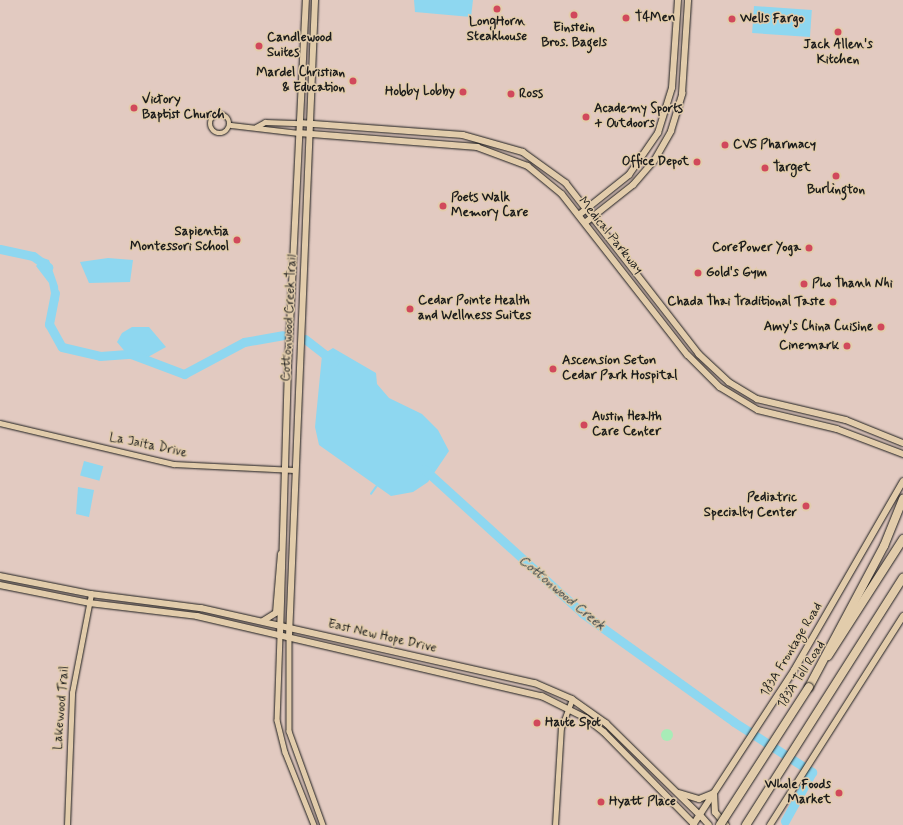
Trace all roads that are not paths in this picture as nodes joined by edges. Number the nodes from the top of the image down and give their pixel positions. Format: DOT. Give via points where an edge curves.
graph roads {
  1 [pos="306,0"];
  2 [pos="315,0"];
  3 [pos="678,0"];
  4 [pos="688,0"];
  5 [pos="666,114"];
  6 [pos="676,118"];
  7 [pos="300,123"];
  8 [pos="310,123"];
  9 [pos="231,125"];
  10 [pos="256,126"];
  11 [pos="299,133"];
  12 [pos="444,133"];
  13 [pos="309,134"];
  14 [pos="443,143"];
  15 [pos="587,208"];
  16 [pos="579,215"];
  17 [pos="593,216"];
  18 [pos="585,223"];
  19 [pos="682,332"];
  20 [pos="675,337"];
  21 [pos="786,408"];
  22 [pos="783,418"];
  23 [pos="0,423"];
  24 [pos="903,443"];
  25 [pos="903,454"];
  26 [pos="284,470"];
  27 [pos="294,470"];
  28 [pos="903,481"];
  29 [pos="903,499"];
  30 [pos="903,539"];
  31 [pos="283,548"];
  32 [pos="0,576"];
  33 [pos="903,578"];
  34 [pos="0,585"];
  35 [pos="91,594"];
  36 [pos="90,604"];
  37 [pos="903,616"];
  38 [pos="261,621"];
  39 [pos="280,626"];
  40 [pos="290,628"];
  41 [pos="280,636"];
  42 [pos="289,638"];
  43 [pos="437,660"];
  44 [pos="431,669"];
  45 [pos="809,686"];
  46 [pos="572,699"];
  47 [pos="569,708"];
  48 [pos="293,749"];
  49 [pos="285,752"];
  50 [pos="679,793"];
  51 [pos="714,793"];
  52 [pos="700,815"];
  53 [pos="67,825"];
  54 [pos="314,825"];
  55 [pos="323,825"];
  56 [pos="555,825"];
  57 [pos="694,825"];
  58 [pos="709,825"];
  59 [pos="720,825"];
  60 [pos="726,825"];
  61 [pos="746,825"];
  62 [pos="770,825"];
  1 -- 7 [label="street, Cottonwood Creek Trail"];
  2 -- 8 [label="street, Cottonwood Creek Trail"];
  3 -- 5 [label="street" via="672,88"];
  4 -- 6 [label="street" via="682,87"];
  5 -- 6 [label="street"];
  5 -- 15 [label="street" via="654,140 636,168"];
  6 -- 17 [label="street" via="647,170"];
  7 -- 8 [label="street, Medical Parkway"];
  7 -- 10 [label="street, Medical Parkway" via="264,122"];
  7 -- 11 [label="street, Cottonwood Creek Trail"];
  8 -- 12 [label="street, Medical Parkway"];
  8 -- 13 [label="street, Cottonwood Creek Trail"];
  9 -- 9 [label="street, Medical Parkway" via="222,114 210,122 212,130 220,134 226,133"];
  9 -- 10 [label="street, Medical Parkway"];
  10 -- 11 [label="street, Medical Parkway"];
  11 -- 13 [label="street, Medical Parkway"];
  11 -- 26 [label="street, Cottonwood Creek Trail"];
  12 -- 14 [label="street"];
  12 -- 15 [label="street, Medical Parkway" via="486,139 523,152 558,176"];
  13 -- 14 [label="street, Medical Parkway"];
  13 -- 27 [label="street, Cottonwood Creek Trail"];
  14 -- 16 [label="street, Medical Parkway" via="489,150 521,162 552,184"];
  15 -- 16 [label="street"];
  15 -- 17 [label="street, Medical Parkway"];
  16 -- 18 [label="street, Medical Parkway"];
  17 -- 18 [label="street"];
  17 -- 19 [label="street, Medical Parkway"];
  18 -- 20 [label="street, Medical Parkway"];
  19 -- 20 [label="street"];
  19 -- 21 [label="street, Medical Parkway" via="707,363 729,382 757,398"];
  20 -- 22 [label="street, Medical Parkway" via="720,387 743,403"];
  21 -- 22 [label="street"];
  21 -- 24 [label="street, Medical Parkway" via="846,420"];
  22 -- 25 [label="street, Medical Parkway" via="837,429"];
  23 -- 26 [label="street, La Jaita Drive" via="174,464"];
  26 -- 27 [label="street, La Jaita Drive"];
  26 -- 31 [label="street, Cottonwood Creek Trail"];
  27 -- 40 [label="street, Cottonwood Creek Trail"];
  28 -- 51 [label="main road, 183A Frontage Road" via="882,522"];
  29 -- 45 [label="highway" via="884,546"];
  30 -- 45 [label="highway, 183A Toll Road"];
  31 -- 38 [label="street" via="278,564 276,613 271,619"];
  31 -- 39 [label="street, Cottonwood Creek Trail"];
  32 -- 35 [label="street, East New Hope Drive"];
  33 -- 61 [label="highway"];
  34 -- 36 [label="street, East New Hope Drive"];
  35 -- 36 [label="street, Lakewood Trail"];
  35 -- 38 [label="street, East New Hope Drive" via="178,604"];
  36 -- 41 [label="street, East New Hope Drive" via="197,616"];
  36 -- 53 [label="street, Lakewood Trail" via="72,693"];
  37 -- 62 [label="main road"];
  38 -- 39 [label="street, East New Hope Drive"];
  39 -- 40 [label="street, East New Hope Drive"];
  39 -- 41 [label="street, Cottonwood Creek Trail"];
  40 -- 42 [label="street, Cottonwood Creek Trail"];
  40 -- 43 [label="street, East New Hope Drive"];
  41 -- 42 [label="street, East New Hope Drive"];
  41 -- 49 [label="street" via="276,697"];
  42 -- 44 [label="street, East New Hope Drive"];
  42 -- 48 [label="street" via="287,714"];
  43 -- 44 [label="street"];
  43 -- 46 [label="street, East New Hope Drive" via="535,683"];
  44 -- 47 [label="street, East New Hope Drive" via="518,688"];
  45 -- 59 [label="highway, 183A Toll Road, bridge"];
  46 -- 47 [label="street"];
  46 -- 50 [label="street, East New Hope Drive" via="606,723"];
  47 -- 56 [label="street" via="561,728"];
  47 -- 57 [label="street, East New Hope Drive" via="604,732"];
  48 -- 49 [label="street"];
  48 -- 55 [label="street"];
  49 -- 54 [label="street"];
  50 -- 51 [label="main road" via="699,799"];
  50 -- 52 [label="street, East New Hope Drive"];
  51 -- 52 [label="main road, 183A Frontage Road"];
  51 -- 60 [label="main road" via="715,812"];
  52 -- 57 [label="main road, 183A Frontage Road"];
  52 -- 58 [label="main road, East New Hope Drive"];
}
